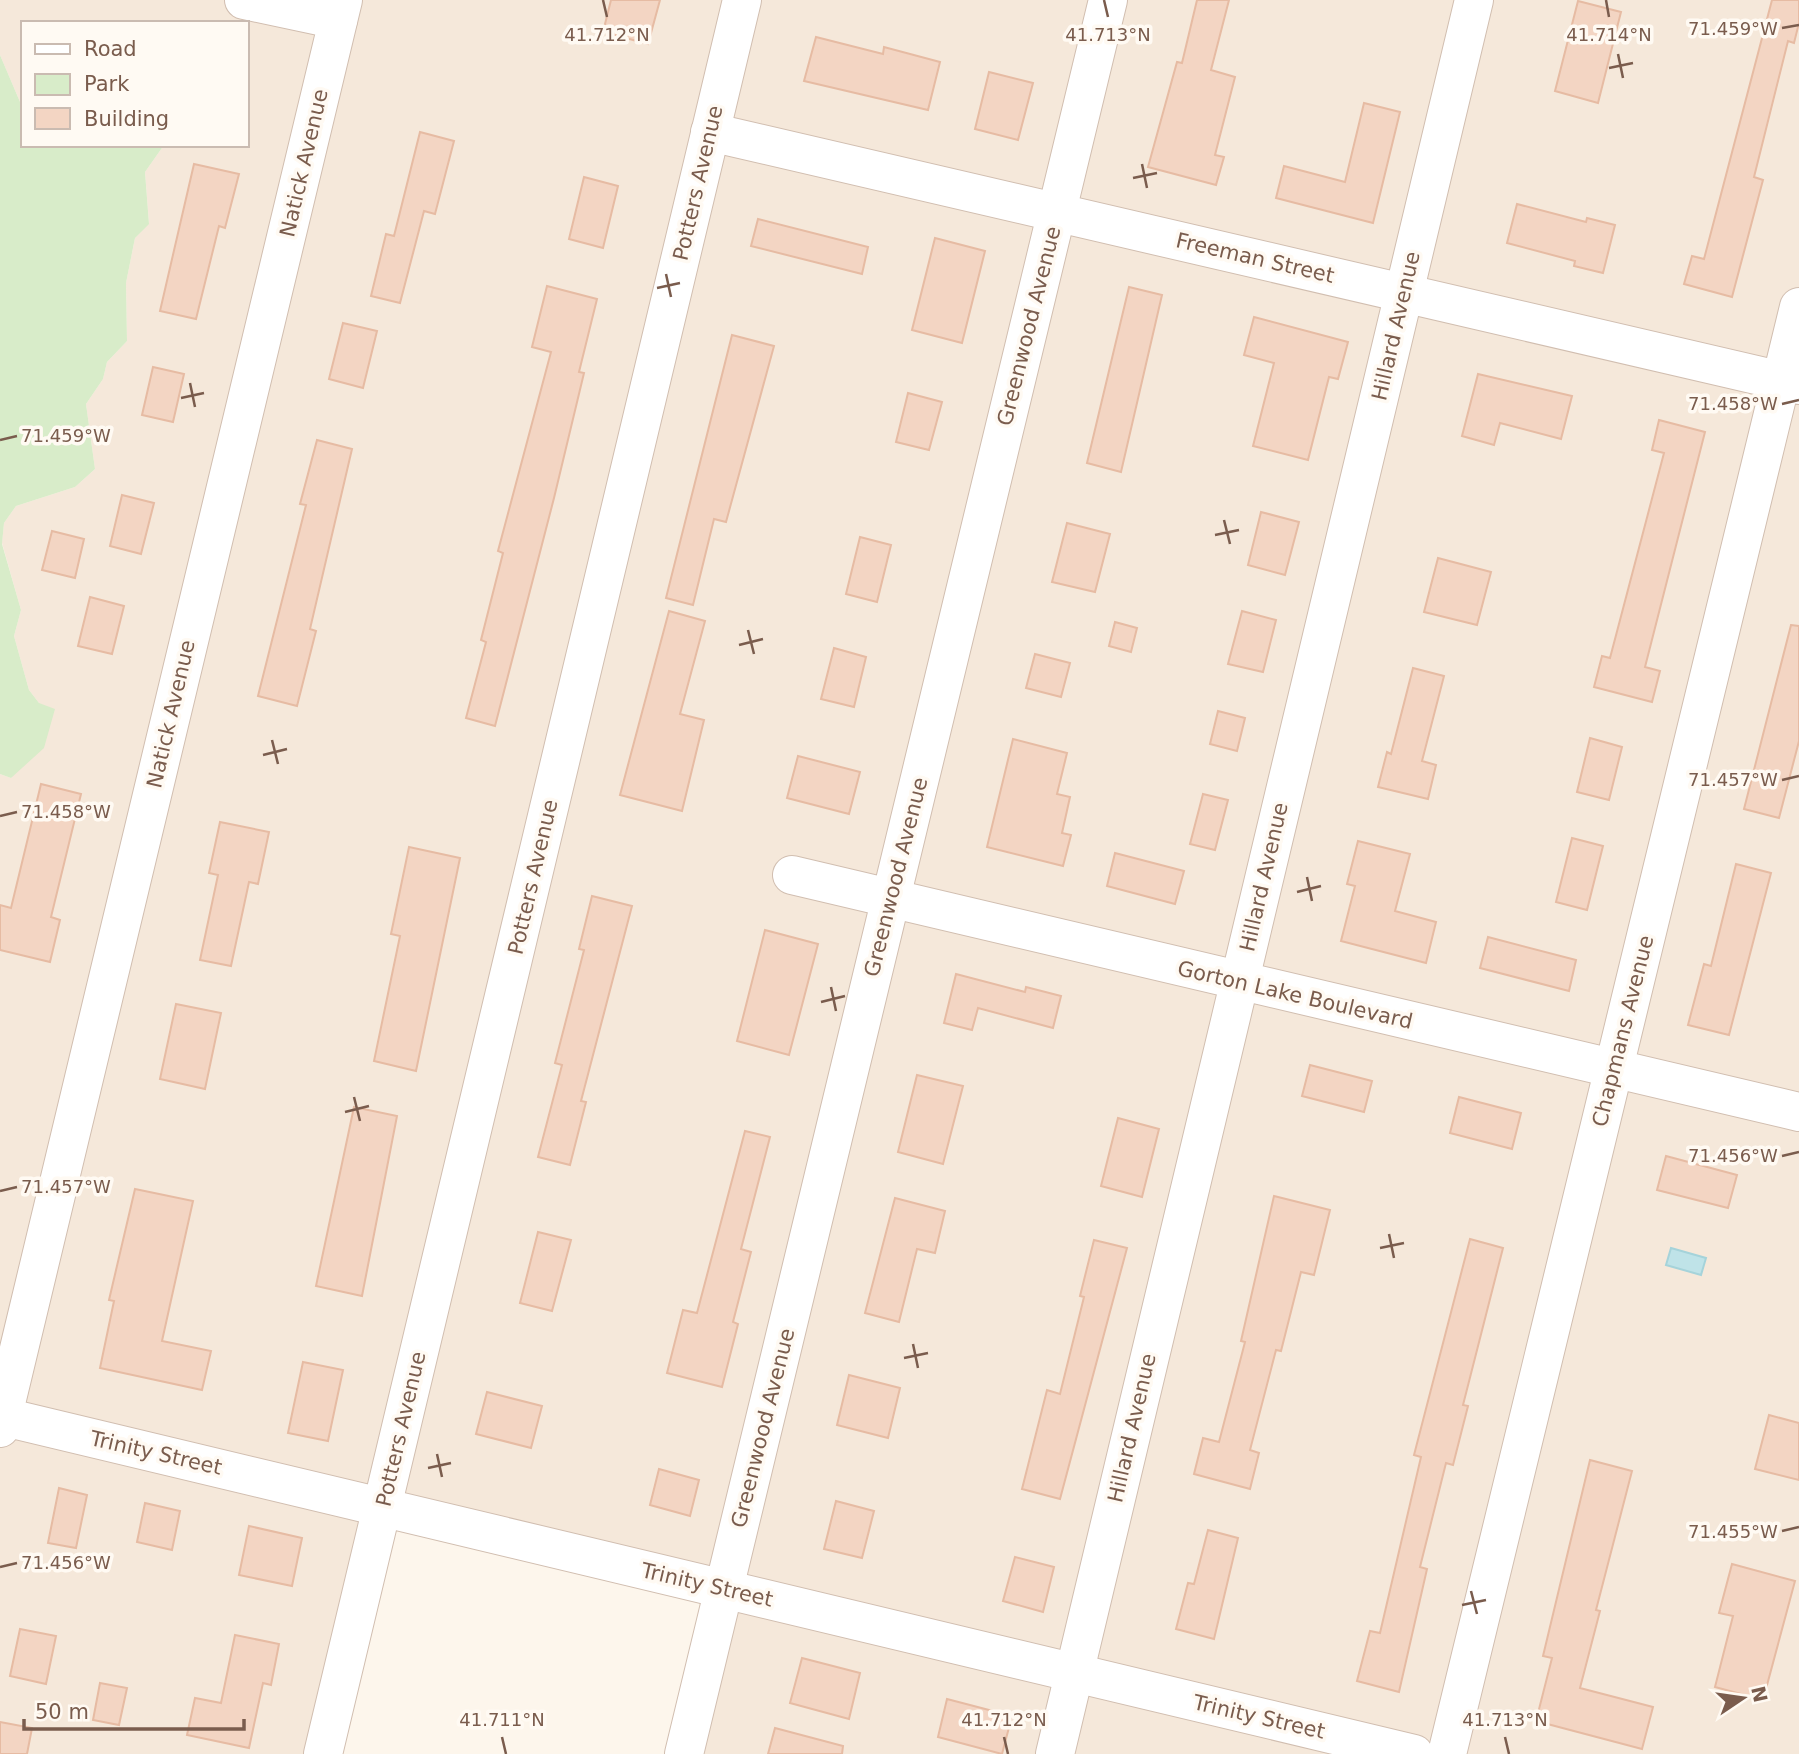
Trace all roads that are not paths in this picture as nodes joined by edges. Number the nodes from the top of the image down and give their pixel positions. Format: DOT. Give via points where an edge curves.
graph roads {
  1 [pos="244,0"];
  2 [pos="742,0"];
  3 [pos="1108,0"];
  4 [pos="1474,0"];
  5 [pos="340,10"];
  6 [pos="710,132"];
  7 [pos="1057,212"];
  8 [pos="1404,293"];
  9 [pos="1799,307"];
  10 [pos="1790,383"];
  11 [pos="792,875"];
  12 [pos="891,900"];
  13 [pos="1239,981"];
  14 [pos="1614,1069"];
  15 [pos="1799,1112"];
  16 [pos="1,1420"];
  17 [pos="382,1507"];
  18 [pos="724,1589"];
  19 [pos="1074,1673"];
  20 [pos="323,1754"];
  21 [pos="684,1754"];
  22 [pos="1055,1754"];
  23 [pos="1414,1754"];
  24 [pos="1447,1754"];
  1 -- 5 [label="street"];
  2 -- 6 [label="street, Potters Avenue"];
  3 -- 7 [label="street, Greenwood Avenue"];
  4 -- 8 [label="street, Hillard Avenue"];
  5 -- 16 [label="street, Natick Avenue"];
  6 -- 7 [label="street, Freeman Street"];
  6 -- 17 [label="street, Potters Avenue"];
  7 -- 8 [label="street, Freeman Street"];
  7 -- 12 [label="street, Greenwood Avenue"];
  8 -- 10 [label="street, Freeman Street"];
  8 -- 13 [label="street, Hillard Avenue"];
  9 -- 10 [label="street, Chapmans Avenue"];
  10 -- 14 [label="street, Chapmans Avenue"];
  11 -- 12 [label="street, Gorton Lake Boulevard"];
  12 -- 13 [label="street, Gorton Lake Boulevard"];
  12 -- 18 [label="street, Greenwood Avenue"];
  13 -- 14 [label="street, Gorton Lake Boulevard"];
  13 -- 19 [label="street, Hillard Avenue"];
  14 -- 15 [label="street, Gorton Lake Boulevard"];
  14 -- 24 [label="street, Chapmans Avenue"];
  16 -- 17 [label="street, Trinity Street"];
  17 -- 18 [label="street, Trinity Street"];
  17 -- 20 [label="street, Potters Avenue"];
  18 -- 19 [label="street, Trinity Street"];
  18 -- 21 [label="street, Greenwood Avenue"];
  19 -- 22 [label="street, Hillard Avenue"];
  19 -- 23 [label="street, Trinity Street"];
}
